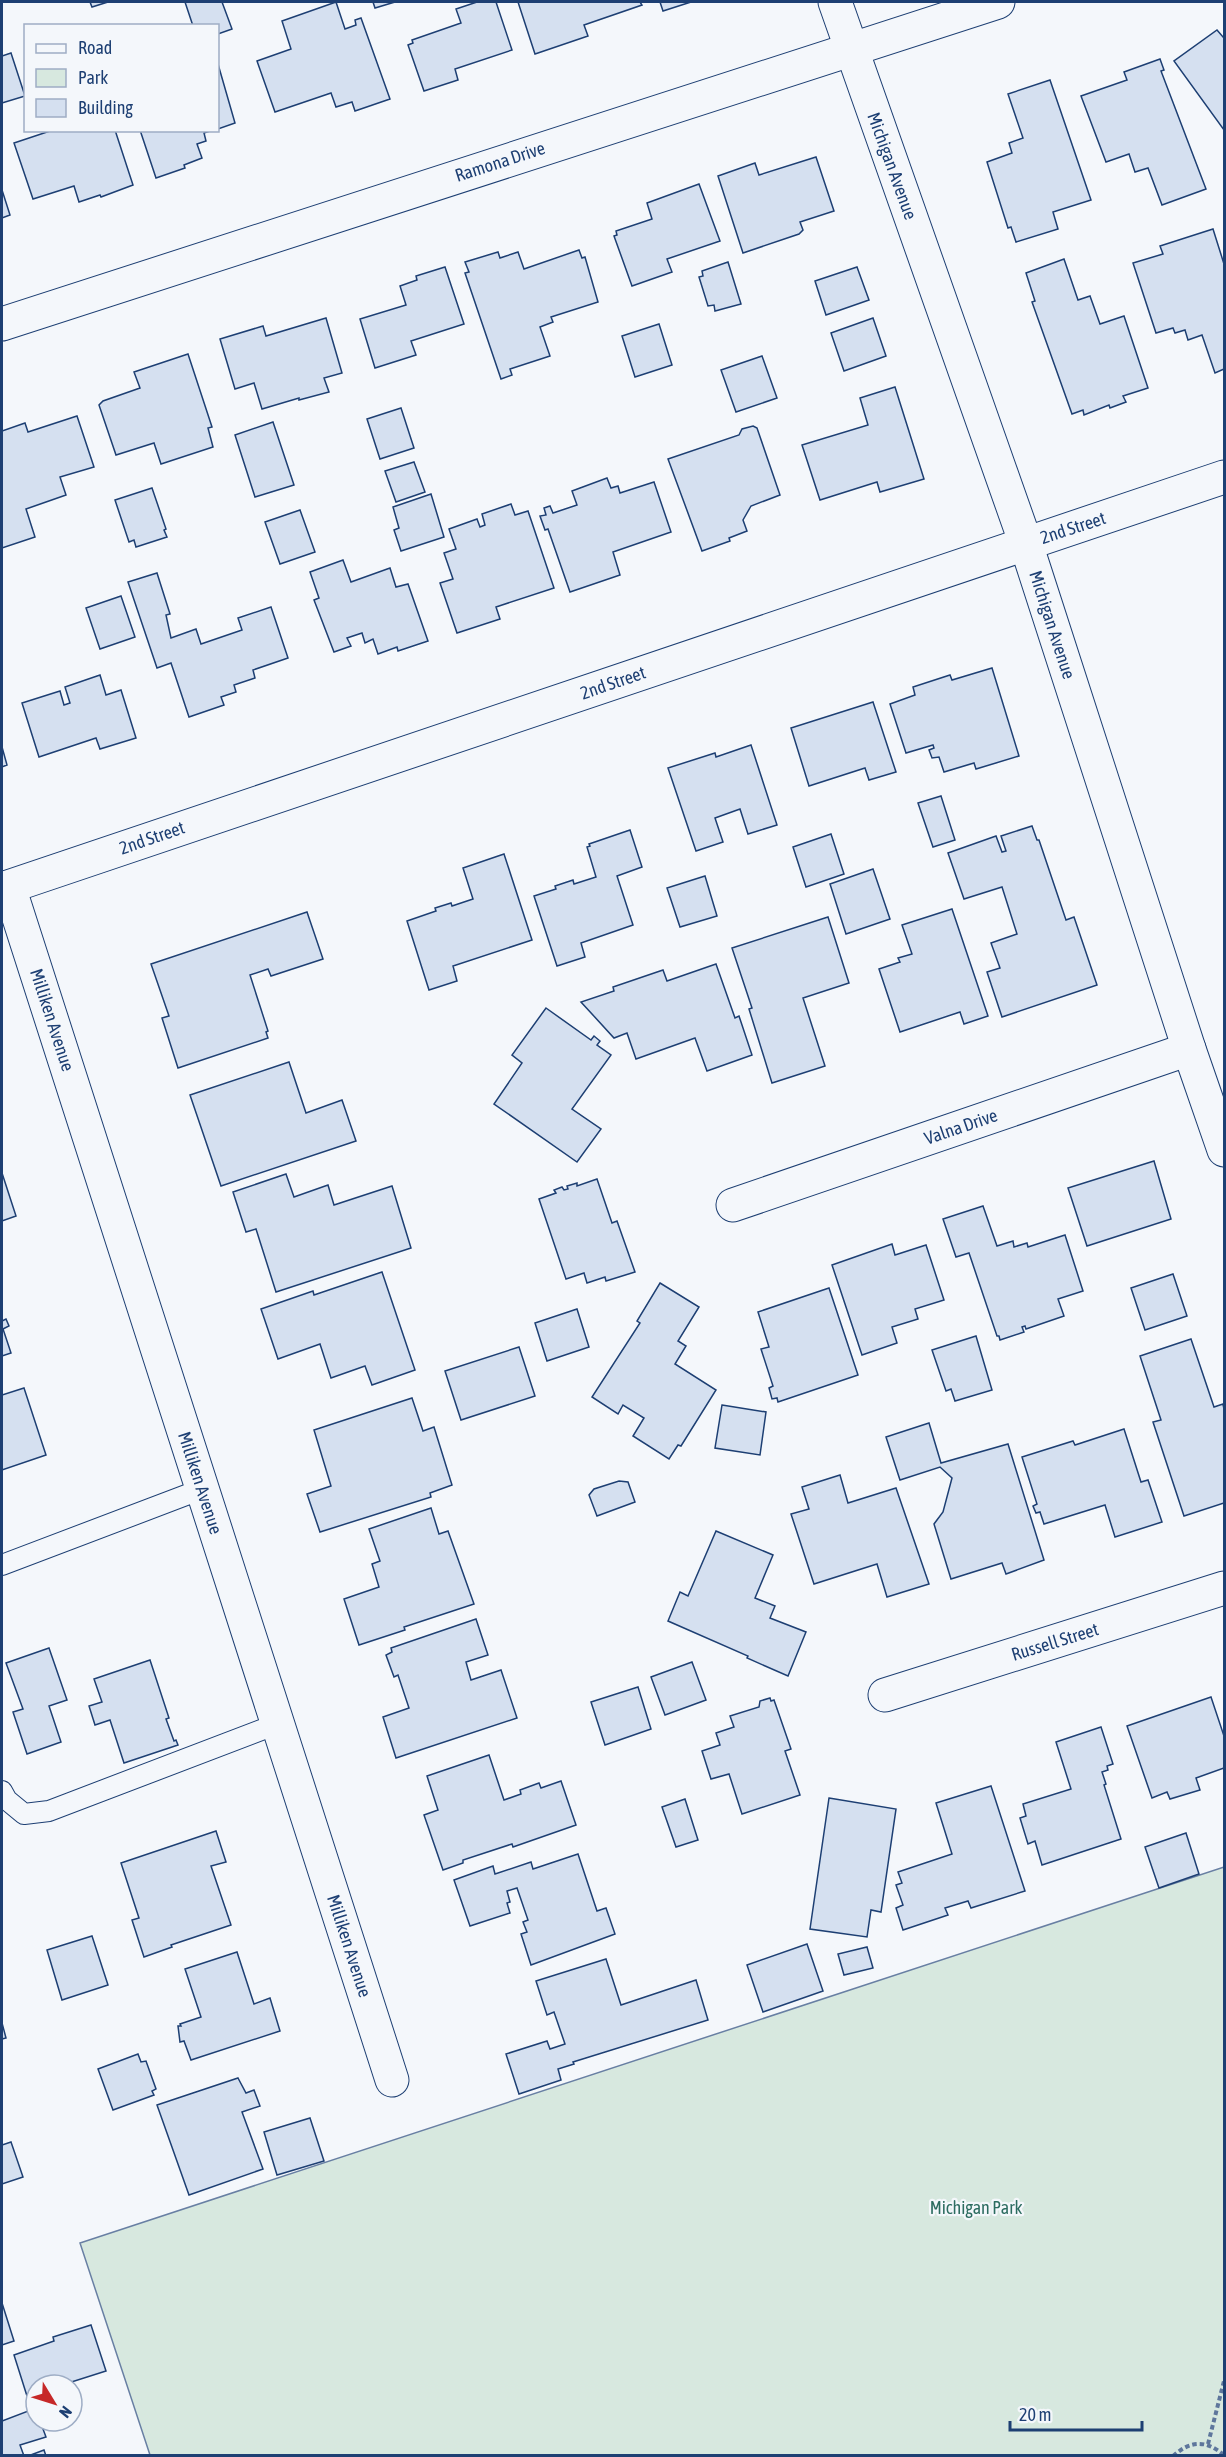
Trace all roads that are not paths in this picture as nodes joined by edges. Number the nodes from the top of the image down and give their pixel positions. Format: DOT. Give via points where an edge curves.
graph roads {
  1 [pos="835,2"];
  2 [pos="998,2"];
  3 [pos="850,48"];
  4 [pos="2,324"];
  5 [pos="1224,477"];
  6 [pos="1026,544"];
  7 [pos="5,888"];
  8 [pos="1189,1049"];
  9 [pos="1224,1150"];
  10 [pos="733,1205"];
  11 [pos="202,1490"];
  12 [pos="2,1565"];
  13 [pos="1224,1588"];
  14 [pos="885,1695"];
  15 [pos="277,1724"];
  16 [pos="2,1791"];
  17 [pos="392,2080"];
  1 -- 3 [label="street, Michigan Avenue"];
  2 -- 3 [label="street, Ramona Drive"];
  3 -- 4 [label="street, Ramona Drive"];
  3 -- 6 [label="street, Michigan Avenue"];
  5 -- 6 [label="street, 2nd Street"];
  6 -- 7 [label="street, 2nd Street"];
  6 -- 8 [label="street, Michigan Avenue"];
  7 -- 11 [label="street, Milliken Avenue"];
  8 -- 9 [label="street, Michigan Avenue"];
  8 -- 10 [label="street, Valna Drive"];
  11 -- 12 [label="lane"];
  11 -- 15 [label="street, Milliken Avenue"];
  13 -- 14 [label="street, Russell Street"];
  15 -- 16 [label="lane" via="49,1811 24,1814"];
  15 -- 17 [label="street, Milliken Avenue"];
}
